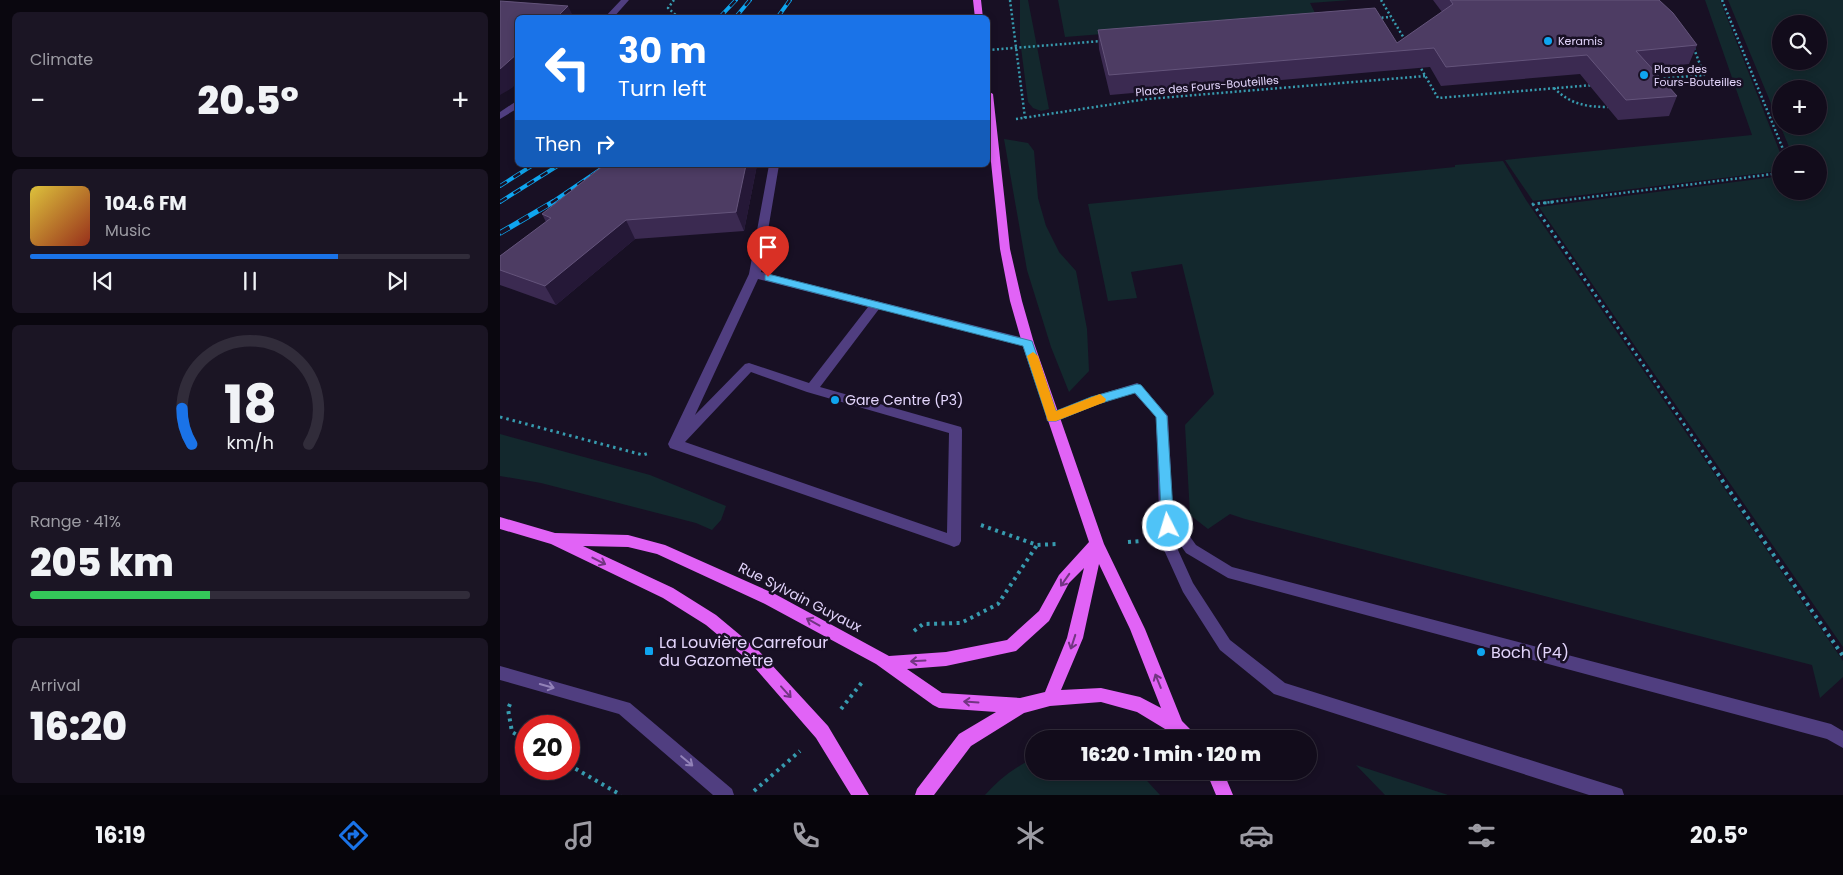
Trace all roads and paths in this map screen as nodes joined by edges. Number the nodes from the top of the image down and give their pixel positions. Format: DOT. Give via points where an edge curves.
graph roads {
  1 [pos="626,0"];
  2 [pos="674,0"];
  3 [pos="977,0"];
  4 [pos="1010,0"];
  5 [pos="1381,0"];
  6 [pos="1722,0"];
  7 [pos="611,15"];
  8 [pos="676,15"];
  9 [pos="979,15"];
  10 [pos="1391,17"];
  11 [pos="1371,18"];
  12 [pos="1109,40"];
  13 [pos="1690,43"];
  14 [pos="1409,47"];
  15 [pos="1016,48"];
  16 [pos="990,50"];
  17 [pos="1417,62"];
  18 [pos="1426,76"];
  19 [pos="1657,79"];
  20 [pos="1600,84"];
  21 [pos="1553,88"];
  22 [pos="515,105"];
  23 [pos="1608,107"];
  24 [pos="500,116"];
  25 [pos="1025,118"];
  26 [pos="990,121"];
  27 [pos="1781,145"];
  28 [pos="774,167"];
  29 [pos="1772,175"];
  30 [pos="755,274"];
  31 [pos="875,306"];
  32 [pos="1028,343"];
  33 [pos="812,389"];
  34 [pos="500,417"];
  35 [pos="1052,418"];
  36 [pos="675,444"];
  37 [pos="1166,514"];
  38 [pos="954,515"];
  39 [pos="500,523"];
  40 [pos="555,539"];
  41 [pos="1097,544"];
  42 [pos="1037,545"];
  43 [pos="1843,656"];
  44 [pos="886,663"];
  45 [pos="500,672"];
  46 [pos="520,678"];
  47 [pos="1050,698"];
  48 [pos="1020,706"];
  49 [pos="1176,726"];
  50 [pos="1180,730"];
  51 [pos="515,734"];
  52 [pos="1843,740"];
  53 [pos="580,771"];
  54 [pos="1218,780"];
  55 [pos="621,795"];
  56 [pos="726,795"];
  57 [pos="861,795"];
  58 [pos="923,795"];
  59 [pos="1225,795"];
  60 [pos="1616,795"];
  1 -- 7 [label="street"];
  2 -- 8 [label="path" via="668,8"];
  3 -- 9 [label="main road"];
  4 -- 15 [label="path"];
  5 -- 10 [label="path"];
  6 -- 27 [label="path"];
  10 -- 11 [label="path"];
  10 -- 14 [label="path"];
  12 -- 15 [label="path"];
  13 -- 19 [label="path" via="1696,50 1704,75"];
  15 -- 16 [label="path"];
  15 -- 25 [label="path"];
  17 -- 18 [label="path"];
  18 -- 21 [label="path" via="1438,98"];
  18 -- 25 [label="path, Place des Fours-Bouteilles" via="1146,99"];
  20 -- 21 [label="path"];
  21 -- 23 [label="path" via="1563,99 1588,108"];
  22 -- 24 [label="street"];
  25 -- 26 [label="path, Place des Fours-Bouteilles"];
  26 -- 32 [label="main road" via="1005,249"];
  28 -- 30 [label="street"];
  29 -- 43 [label="path" via="1533,204"];
  30 -- 31 [label="street"];
  30 -- 36 [label="street"];
  31 -- 32 [label="street"];
  31 -- 33 [label="street"];
  32 -- 35 [label="main road"];
  33 -- 36 [label="street" via="749,367"];
  33 -- 38 [label="street" via="956,430"];
  34 -- 36 [label="path" via="642,455"];
  35 -- 37 [label="street" via="1095,400 1137,388 1162,416"];
  35 -- 41 [label="main road"];
  36 -- 38 [label="street" via="954,541"];
  37 -- 52 [label="street" via="1191,548 1228,572 1831,732"];
  37 -- 60 [label="street" via="1171,550 1188,587 1225,644 1280,689"];
  38 -- 42 [label="path"];
  39 -- 40 [label="main road, Rue Sylvain Guyaux"];
  44 -- 40 [label="main road, Rue Sylvain Guyaux, one-way" via="770,599 660,549 628,541"];
  40 -- 57 [label="main road, Rue Sylvain Guyaux, one-way" via="668,593 711,620 753,655 822,732"];
  41 -- 44 [label="main road, one-way" via="1064,579 1044,616 1011,646 946,659"];
  41 -- 47 [label="main road, one-way" via="1075,638"];
  49 -- 41 [label="main road, one-way" via="1137,629"];
  48 -- 44 [label="main road, Rue Sylvain Guyaux, one-way" via="939,700"];
  45 -- 46 [label="street"];
  46 -- 51 [label="path" via="508,709"];
  46 -- 56 [label="street, one-way" via="624,708"];
  47 -- 48 [label="main road"];
  47 -- 49 [label="main road" via="1101,695 1140,705"];
  48 -- 58 [label="main road" via="965,740"];
  49 -- 50 [label="main road"];
  53 -- 55 [label="path"];
  54 -- 59 [label="main road"];
}
